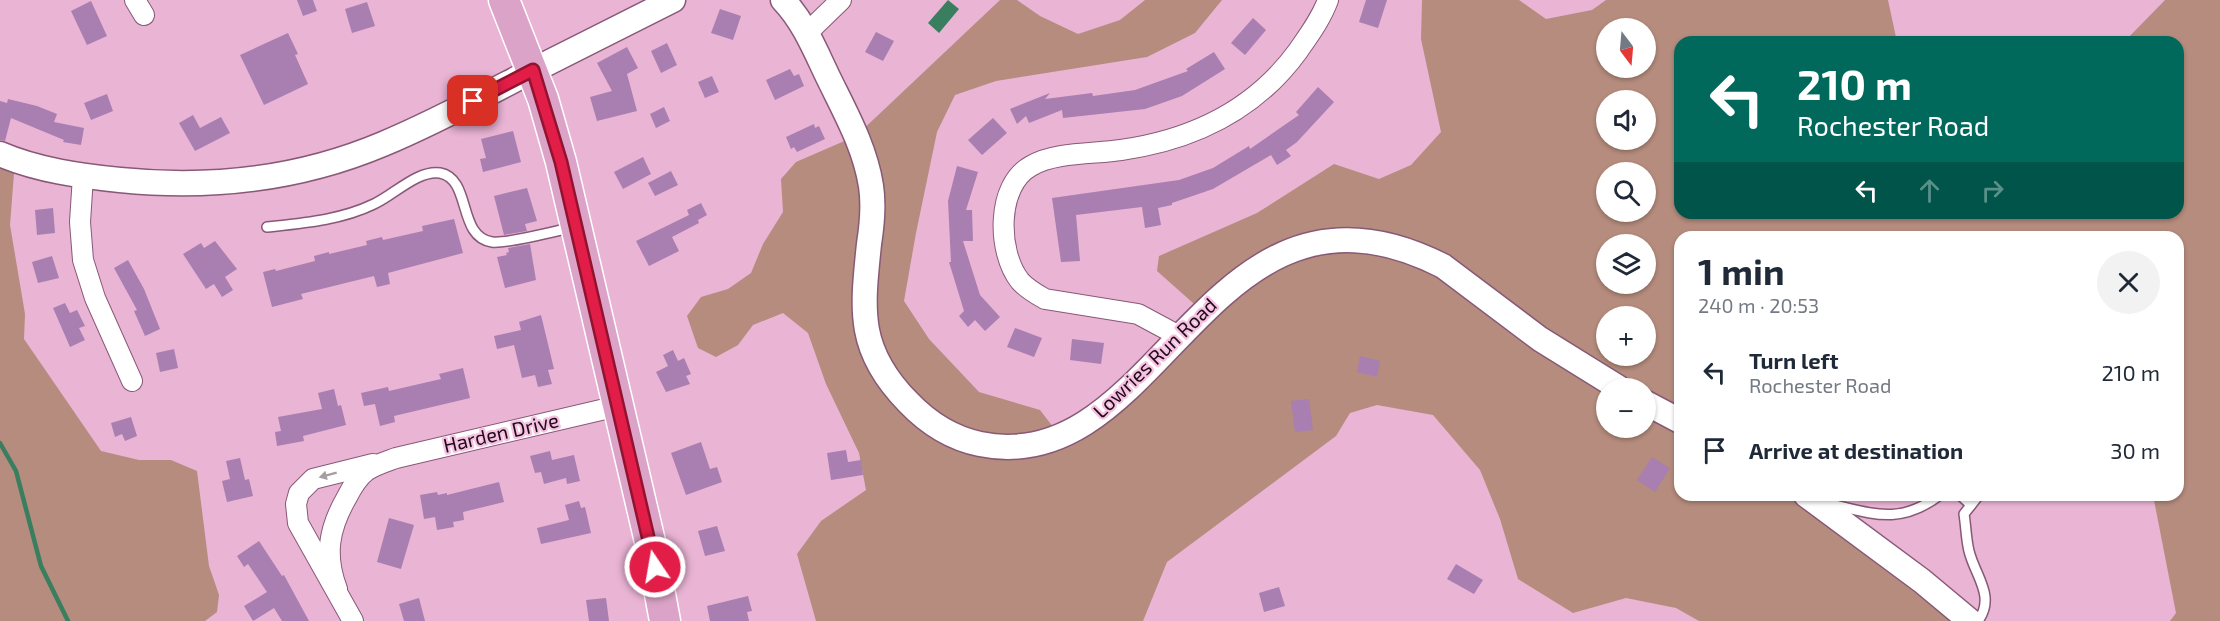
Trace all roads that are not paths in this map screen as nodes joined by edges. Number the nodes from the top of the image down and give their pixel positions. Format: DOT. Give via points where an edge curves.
graph roads {
  1 [pos="504,0"];
  2 [pos="673,0"];
  3 [pos="783,0"];
  4 [pos="841,0"];
  5 [pos="1328,0"];
  6 [pos="807,33"];
  7 [pos="533,70"];
  8 [pos="0,154"];
  9 [pos="83,176"];
  10 [pos="267,227"];
  11 [pos="576,227"];
  12 [pos="1179,336"];
  13 [pos="1603,378"];
  14 [pos="132,381"];
  15 [pos="618,406"];
  16 [pos="1656,409"];
  17 [pos="1674,417"];
  18 [pos="385,462"];
  19 [pos="1815,501"];
  20 [pos="1825,501"];
  21 [pos="1930,501"];
  22 [pos="1967,501"];
  23 [pos="1974,501"];
  24 [pos="1971,505"];
  25 [pos="337,589"];
  26 [pos="353,621"];
  27 [pos="665,621"];
  28 [pos="1970,621"];
  29 [pos="1978,621"];
  1 -- 7 [label="main road"];
  2 -- 7 [label="street"];
  3 -- 6 [label="street, Lowries Run Road"];
  4 -- 6 [label="street"];
  5 -- 12 [label="street" via="1281,73 1232,112 1192,133 1154,145 1042,161 1022,172 1009,192 1004,222 1008,253 1016,275 1032,292 1053,301 1138,314"];
  6 -- 12 [label="street, Lowries Run Road" via="856,136 870,178 872,220 863,304 872,351 887,379 927,420 980,444 1009,446 1047,441 1073,430 1108,407"];
  7 -- 9 [label="street" via="399,137 307,169 254,179 192,183 144,183"];
  7 -- 11 [label="main road" via="553,130"];
  8 -- 9 [label="street"];
  9 -- 14 [label="street" via="82,260"];
  10 -- 11 [label="lane" via="351,214 433,173 452,180 473,229 485,240 500,242"];
  11 -- 15 [label="main road"];
  12 -- 13 [label="street, Lowries Run Road" via="1235,284 1269,261 1308,246 1370,242 1409,251 1443,266 1540,339"];
  15 -- 18 [label="street, Harden Drive"];
  15 -- 27 [label="main road"];
  16 -- 17 [label="street"];
  18 -- 25 [label="street, Harden Drive" via="358,479 333,525 328,554"];
  18 -- 25 [label="street, Harden Drive, one-way" via="313,479 299,493 298,523"];
  19 -- 28 [label="street"];
  20 -- 21 [label="lane" via="1876,515 1909,513"];
  22 -- 24 [label="lane"];
  23 -- 24 [label="lane"];
  24 -- 29 [label="lane" via="1964,514 1969,552 1985,593 1985,612"];
  25 -- 26 [label="street, Harden Drive"];
}
